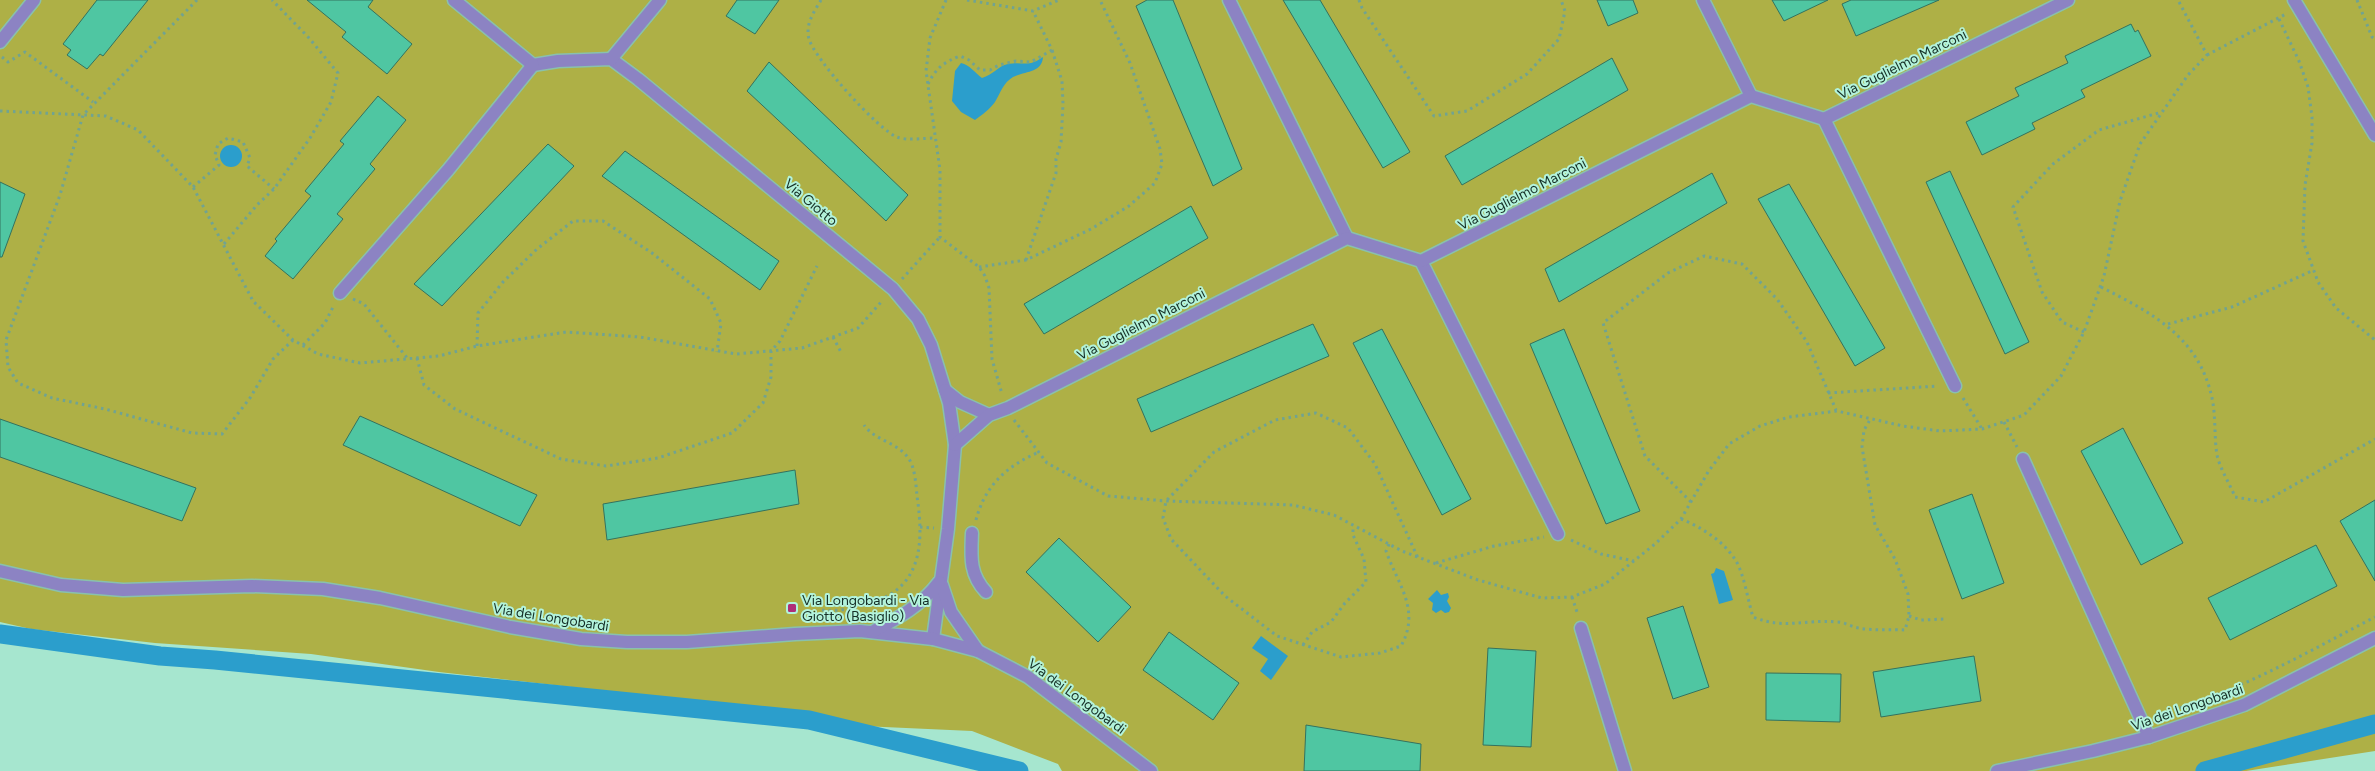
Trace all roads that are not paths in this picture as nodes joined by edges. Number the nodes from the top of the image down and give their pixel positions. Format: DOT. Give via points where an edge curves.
graph roads {
  1 [pos="34,0"];
  2 [pos="454,0"];
  3 [pos="660,0"];
  4 [pos="1229,0"];
  5 [pos="1703,0"];
  6 [pos="2068,0"];
  7 [pos="2296,3"];
  8 [pos="0,42"];
  9 [pos="611,60"];
  10 [pos="533,65"];
  11 [pos="1751,96"];
  12 [pos="1824,119"];
  13 [pos="2375,135"];
  14 [pos="1346,238"];
  15 [pos="1421,261"];
  16 [pos="340,294"];
  17 [pos="1955,386"];
  18 [pos="945,390"];
  19 [pos="989,415"];
  20 [pos="955,445"];
  21 [pos="2023,459"];
  22 [pos="972,533"];
  23 [pos="1558,534"];
  24 [pos="0,571"];
  25 [pos="940,580"];
  26 [pos="986,592"];
  27 [pos="1581,628"];
  28 [pos="872,632"];
  29 [pos="2375,638"];
  30 [pos="933,639"];
  31 [pos="978,651"];
  32 [pos="2150,737"];
  33 [pos="1151,771"];
  34 [pos="1625,771"];
  35 [pos="1997,771"];
  1 -- 8 [label="street"];
  2 -- 10 [label="street"];
  3 -- 9 [label="street"];
  4 -- 14 [label="street"];
  5 -- 11 [label="street"];
  6 -- 12 [label="street, Via Guglielmo Marconi"];
  7 -- 13 [label="street"];
  9 -- 10 [label="street"];
  9 -- 18 [label="street, Via Giotto" via="893,289 918,319 931,345"];
  10 -- 16 [label="street" via="448,170"];
  11 -- 12 [label="street"];
  11 -- 15 [label="street, Via Guglielmo Marconi"];
  12 -- 17 [label="street"];
  14 -- 15 [label="street"];
  14 -- 19 [label="street, Via Guglielmo Marconi"];
  15 -- 23 [label="street"];
  18 -- 19 [label="street" via="960,402"];
  18 -- 20 [label="street, Via Giotto"];
  19 -- 20 [label="street, Via Guglielmo Marconi"];
  20 -- 25 [label="street, Via Giotto"];
  21 -- 32 [label="street"];
  22 -- 26 [label="street" via="971,566 977,583"];
  24 -- 28 [label="street, Via dei Longobardi" via="61,585 123,590 252,586 323,589 380,598 510,628 581,639 687,642"];
  25 -- 28 [label="street, Via Giotto" via="915,608"];
  25 -- 30 [label="street, Via Giotto"];
  25 -- 31 [label="street, Via Giotto" via="951,612"];
  27 -- 34 [label="street"];
  28 -- 30 [label="street, Via dei Longobardi"];
  29 -- 32 [label="street, Via dei Longobardi" via="2244,705"];
  30 -- 31 [label="street, Via dei Longobardi"];
  31 -- 33 [label="street, Via dei Longobardi" via="1028,677"];
  32 -- 35 [label="street, Via dei Longobardi"];
}
